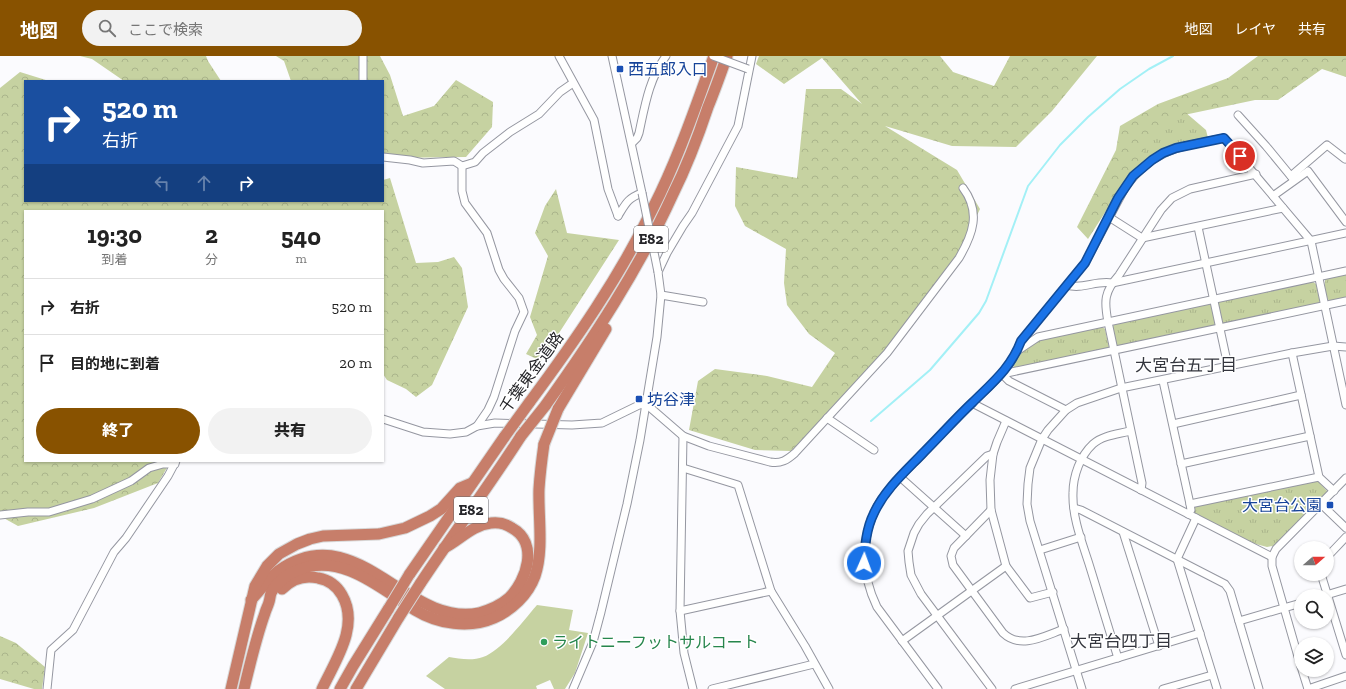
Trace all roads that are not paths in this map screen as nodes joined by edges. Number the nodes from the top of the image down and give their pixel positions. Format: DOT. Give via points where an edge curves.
graph roads {
  1 [pos="363,56"];
  2 [pos="559,56"];
  3 [pos="612,56"];
  4 [pos="666,56"];
  5 [pos="713,56"];
  6 [pos="727,56"];
  7 [pos="752,56"];
  8 [pos="748,69"];
  9 [pos="363,80"];
  10 [pos="573,83"];
  11 [pos="1238,115"];
  12 [pos="632,143"];
  13 [pos="384,157"];
  14 [pos="1346,158"];
  15 [pos="462,166"];
  16 [pos="1256,174"];
  17 [pos="1293,178"];
  18 [pos="963,188"];
  19 [pos="642,193"];
  20 [pos="1273,196"];
  21 [pos="1283,208"];
  22 [pos="662,216"];
  23 [pos="1109,217"];
  24 [pos="1346,222"];
  25 [pos="1198,227"];
  26 [pos="1346,233"];
  27 [pos="1142,238"];
  28 [pos="1311,241"];
  29 [pos="1205,264"];
  30 [pos="1346,271"];
  31 [pos="658,272"];
  32 [pos="1319,277"];
  33 [pos="1112,283"];
  34 [pos="1067,284"];
  35 [pos="661,295"];
  36 [pos="1214,299"];
  37 [pos="1346,301"];
  38 [pos="703,302"];
  39 [pos="1325,305"];
  40 [pos="1108,322"];
  41 [pos="1220,328"];
  42 [pos="1333,346"];
  43 [pos="1346,347"];
  44 [pos="1017,351"];
  45 [pos="1114,351"];
  46 [pos="1292,353"];
  47 [pos="1228,366"];
  48 [pos="1002,374"];
  49 [pos="1164,380"];
  50 [pos="1121,388"];
  51 [pos="1301,395"];
  52 [pos="1345,397"];
  53 [pos="972,403"];
  54 [pos="646,404"];
  55 [pos="1346,405"];
  56 [pos="1066,410"];
  57 [pos="827,418"];
  58 [pos="384,419"];
  59 [pos="1006,421"];
  60 [pos="1173,424"];
  61 [pos="476,426"];
  62 [pos="1130,431"];
  63 [pos="684,436"];
  64 [pos="1310,436"];
  65 [pos="1042,439"];
  66 [pos="874,450"];
  67 [pos="994,454"];
  68 [pos="1081,459"];
  69 [pos="176,462"];
  70 [pos="1181,464"];
  71 [pos="683,468"];
  72 [pos="900,477"];
  73 [pos="1319,477"];
  74 [pos="1346,478"];
  75 [pos="472,483"];
  76 [pos="1141,490"];
  77 [pos="1334,491"];
  78 [pos="1190,504"];
  79 [pos="1321,504"];
  80 [pos="934,507"];
  81 [pos="1074,508"];
  82 [pos="991,510"];
  83 [pos="1188,514"];
  84 [pos="0,515"];
  85 [pos="1196,518"];
  86 [pos="1346,528"];
  87 [pos="1123,532"];
  88 [pos="966,536"];
  89 [pos="1081,537"];
  90 [pos="1346,538"];
  91 [pos="444,548"];
  92 [pos="1040,550"];
  93 [pos="1334,550"];
  94 [pos="1272,557"];
  95 [pos="1177,558"];
  96 [pos="1006,566"];
  97 [pos="1346,589"];
  98 [pos="972,590"];
  99 [pos="771,591"];
  100 [pos="1053,592"];
  101 [pos="1334,592"];
  102 [pos="251,600"];
  103 [pos="270,601"];
  104 [pos="1294,605"];
  105 [pos="1283,608"];
  106 [pos="680,611"];
  107 [pos="938,616"];
  108 [pos="1239,621"];
  109 [pos="1334,621"];
  110 [pos="1064,629"];
  111 [pos="1200,633"];
  112 [pos="902,641"];
  113 [pos="1294,644"];
  114 [pos="1159,646"];
  115 [pos="1346,655"];
  116 [pos="1118,658"];
  117 [pos="814,664"];
  118 [pos="1076,670"];
  119 [pos="1212,675"];
  120 [pos="1346,676"];
  121 [pos="1304,677"];
  122 [pos="47,689"];
  123 [pos="231,689"];
  124 [pos="244,689"];
  125 [pos="322,689"];
  126 [pos="340,689"];
  127 [pos="356,689"];
  128 [pos="573,689"];
  129 [pos="694,689"];
  130 [pos="712,689"];
  131 [pos="829,689"];
  132 [pos="938,689"];
  133 [pos="992,689"];
  134 [pos="1015,689"];
  135 [pos="1082,689"];
  136 [pos="1163,689"];
  137 [pos="1216,689"];
  138 [pos="1259,689"];
  139 [pos="1308,689"];
  1 -- 9 [label="street"];
  2 -- 10 [label="street"];
  3 -- 12 [label="street"];
  4 -- 12 [label="street" via="658,67 648,92 639,133"];
  5 -- 8 [label="street, bridge"];
  5 -- 75 [label="highway, 千葉東金道路 / E82, bridge" via="686,134 640,234 582,329"];
  6 -- 22 [label="highway, 千葉東金道路 / E82" via="692,150"];
  7 -- 8 [label="street"];
  8 -- 31 [label="street" via="738,126"];
  10 -- 15 [label="street" via="560,92 539,114 510,132 475,162"];
  10 -- 19 [label="street" via="594,120 608,188 618,216 632,197"];
  11 -- 17 [label="street"];
  12 -- 19 [label="street"];
  13 -- 15 [label="street" via="423,163 454,161"];
  14 -- 17 [label="street" via="1327,145"];
  15 -- 61 [label="street" via="462,191 465,203 487,233 499,270 520,298 524,312 515,331 494,397"];
  16 -- 20 [label="street"];
  16 -- 23 [label="street" via="1224,138 1176,148 1152,160 1133,176"];
  16 -- 27 [label="street" via="1190,189 1172,198"];
  17 -- 20 [label="street"];
  17 -- 24 [label="street" via="1308,171"];
  18 -- 57 [label="street" via="969,196 974,215 972,231 959,258 887,353"];
  19 -- 31 [label="street, bridge"];
  20 -- 21 [label="street"];
  21 -- 25 [label="street"];
  21 -- 28 [label="street"];
  22 -- 91 [label="highway, 千葉東金道路 / E82, bridge" via="646,248 574,365 521,436"];
  22 -- 103 [label="highway, bridge" via="648,254 558,409 544,444 535,576 516,604 486,622 464,624 441,620 417,611 361,575 330,566 311,566 292,572 276,587"];
  23 -- 27 [label="street"];
  23 -- 34 [label="street" via="1085,263"];
  25 -- 27 [label="street"];
  25 -- 29 [label="street"];
  26 -- 28 [label="street"];
  27 -- 33 [label="street"];
  28 -- 29 [label="street"];
  28 -- 32 [label="street"];
  29 -- 33 [label="street"];
  29 -- 36 [label="street"];
  30 -- 32 [label="street"];
  31 -- 35 [label="street"];
  32 -- 36 [label="street"];
  32 -- 39 [label="street"];
  33 -- 34 [label="street" via="1075,287"];
  33 -- 40 [label="street" via="1105,305"];
  34 -- 44 [label="street" via="1021,341"];
  35 -- 38 [label="street"];
  35 -- 54 [label="street"];
  36 -- 40 [label="street"];
  36 -- 41 [label="street"];
  37 -- 39 [label="street"];
  39 -- 41 [label="street"];
  39 -- 42 [label="street"];
  40 -- 44 [label="street" via="1038,337"];
  40 -- 45 [label="street"];
  41 -- 45 [label="street"];
  41 -- 47 [label="street"];
  42 -- 43 [label="street"];
  42 -- 46 [label="street"];
  42 -- 52 [label="street"];
  44 -- 48 [label="street"];
  45 -- 48 [label="street"];
  45 -- 50 [label="street"];
  46 -- 47 [label="street"];
  46 -- 51 [label="street"];
  47 -- 49 [label="street"];
  48 -- 53 [label="street"];
  48 -- 56 [label="street" via="1009,381"];
  49 -- 50 [label="street"];
  49 -- 60 [label="street"];
  50 -- 56 [label="street" via="1089,398"];
  50 -- 62 [label="street"];
  51 -- 60 [label="street"];
  51 -- 64 [label="street"];
  52 -- 55 [label="street"];
  53 -- 59 [label="street"];
  53 -- 72 [label="street"];
  54 -- 61 [label="street" via="602,423 494,423"];
  54 -- 63 [label="street"];
  54 -- 128 [label="street" via="627,504 601,612 593,642"];
  56 -- 65 [label="street"];
  57 -- 63 [label="street" via="790,458 778,463 709,446"];
  57 -- 66 [label="street"];
  58 -- 61 [label="street" via="423,432 450,434 466,432"];
  59 -- 65 [label="street"];
  59 -- 67 [label="street"];
  60 -- 70 [label="street"];
  62 -- 68 [label="street" via="1101,439"];
  62 -- 76 [label="street" via="1142,483"];
  63 -- 71 [label="street"];
  64 -- 70 [label="street"];
  64 -- 73 [label="street"];
  65 -- 68 [label="street"];
  65 -- 92 [label="street" via="1030,468 1027,504"];
  67 -- 80 [label="street" via="987,456"];
  67 -- 82 [label="street" via="990,480"];
  68 -- 76 [label="street"];
  68 -- 81 [label="street" via="1073,484"];
  69 -- 84 [label="street" via="149,468 130,481 92,499 49,512"];
  69 -- 122 [label="street" via="114,552 73,630 51,650"];
  70 -- 78 [label="street"];
  71 -- 99 [label="street" via="738,485"];
  71 -- 106 [label="street"];
  72 -- 80 [label="street"];
  72 -- 112 [label="street" via="874,513 865,545 864,563 870,593"];
  73 -- 77 [label="street"];
  73 -- 78 [label="street"];
  74 -- 77 [label="street"];
  75 -- 102 [label="highway" via="460,488 441,509 405,528 379,534 323,536 287,548 267,566 255,586"];
  75 -- 126 [label="highway, 千葉東金道路 / E82, bridge" via="409,575"];
  76 -- 83 [label="street"];
  77 -- 79 [label="street"];
  78 -- 83 [label="street" via="1191,510"];
  79 -- 86 [label="street"];
  79 -- 94 [label="street" via="1276,549"];
  80 -- 88 [label="street"];
  80 -- 107 [label="street" via="919,524 908,551 911,575"];
  81 -- 87 [label="street"];
  81 -- 89 [label="street"];
  82 -- 88 [label="street"];
  82 -- 96 [label="street"];
  83 -- 85 [label="street"];
  85 -- 94 [label="street"];
  85 -- 95 [label="street"];
  87 -- 95 [label="street"];
  87 -- 114 [label="street"];
  88 -- 98 [label="street" via="952,552 951,560"];
  89 -- 92 [label="street"];
  89 -- 116 [label="street"];
  90 -- 93 [label="street"];
  91 -- 102 [label="highway" via="476,527 492,523 508,525 522,536 527,549 525,575 516,590 500,605 481,612 460,614 449,613 426,604 372,570 352,562 336,557 314,557 294,562 277,572"];
  91 -- 127 [label="highway, 千葉東金道路 / E82, bridge"];
  92 -- 100 [label="street"];
  94 -- 105 [label="street"];
  95 -- 108 [label="street" via="1225,584 1230,591"];
  95 -- 111 [label="street"];
  96 -- 98 [label="street"];
  96 -- 100 [label="street" via="1030,598"];
  97 -- 101 [label="street"];
  98 -- 107 [label="street"];
  98 -- 110 [label="street" via="1003,633 1012,640 1030,641"];
  99 -- 106 [label="street"];
  99 -- 117 [label="street"];
  100 -- 110 [label="street"];
  102 -- 123 [label="highway"];
  103 -- 124 [label="highway" via="252,654"];
  103 -- 125 [label="highway" via="293,580 310,576 334,584 346,600 349,622 347,633"];
  104 -- 105 [label="street"];
  105 -- 108 [label="street"];
  105 -- 113 [label="street"];
  106 -- 129 [label="street" via="684,653"];
  107 -- 112 [label="street"];
  107 -- 133 [label="street"];
  108 -- 138 [label="street"];
  109 -- 115 [label="street"];
  110 -- 118 [label="street"];
  111 -- 114 [label="street"];
  111 -- 119 [label="street"];
  112 -- 132 [label="street"];
  114 -- 116 [label="street"];
  116 -- 118 [label="street"];
  117 -- 130 [label="street"];
  117 -- 131 [label="street"];
  118 -- 134 [label="street"];
  118 -- 135 [label="street"];
  119 -- 136 [label="street"];
  119 -- 137 [label="street"];
  120 -- 139 [label="street"];
  121 -- 139 [label="street"];
}
